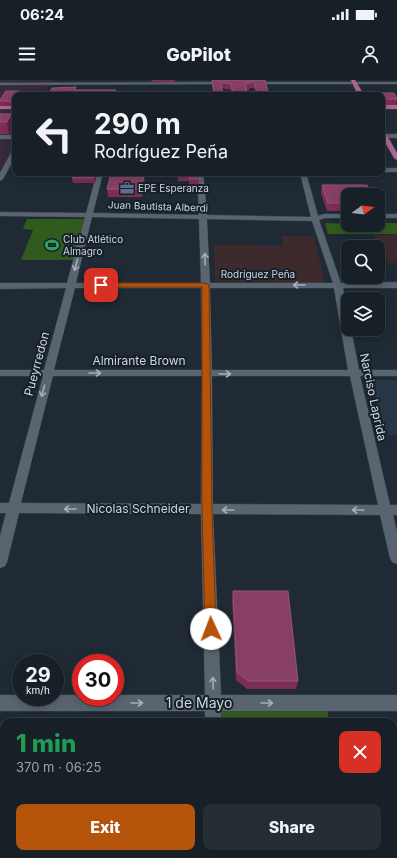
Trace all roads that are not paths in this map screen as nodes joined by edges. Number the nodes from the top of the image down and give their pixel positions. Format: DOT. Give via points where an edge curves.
graph roads {
  1 [pos="353,81"];
  2 [pos="52,82"];
  3 [pos="275,82"];
  4 [pos="237,83"];
  5 [pos="245,83"];
  6 [pos="397,83"];
  7 [pos="0,84"];
  8 [pos="123,84"];
  9 [pos="199,84"];
  10 [pos="48,89"];
  11 [pos="277,89"];
  12 [pos="359,92"];
  13 [pos="0,107"];
  14 [pos="12,107"];
  15 [pos="385,107"];
  16 [pos="397,107"];
  17 [pos="385,135"];
  18 [pos="397,136"];
  19 [pos="0,137"];
  20 [pos="12,137"];
  21 [pos="385,138"];
  22 [pos="12,156"];
  23 [pos="397,158"];
  24 [pos="385,170"];
  25 [pos="397,170"];
  26 [pos="2,171"];
  27 [pos="99,176"];
  28 [pos="200,176"];
  29 [pos="304,176"];
  30 [pos="0,179"];
  31 [pos="0,214"];
  32 [pos="90,214"];
  33 [pos="341,216"];
  34 [pos="385,216"];
  35 [pos="397,216"];
  36 [pos="204,218"];
  37 [pos="315,219"];
  38 [pos="341,222"];
  39 [pos="385,222"];
  40 [pos="397,222"];
  41 [pos="71,285"];
  42 [pos="205,285"];
  43 [pos="338,285"];
  44 [pos="397,285"];
  45 [pos="0,286"];
  46 [pos="0,373"];
  47 [pos="48,373"];
  48 [pos="354,373"];
  49 [pos="397,373"];
  50 [pos="207,374"];
  51 [pos="6,508"];
  52 [pos="207,510"];
  53 [pos="391,510"];
  54 [pos="397,558"];
  55 [pos="0,562"];
  56 [pos="397,702"];
  57 [pos="0,703"];
  58 [pos="213,704"];
  59 [pos="213,718"];
  1 -- 3 [label="street"];
  1 -- 6 [label="street"];
  1 -- 12 [label="main road"];
  2 -- 7 [label="street"];
  2 -- 8 [label="street"];
  2 -- 10 [label="street"];
  3 -- 5 [label="street"];
  3 -- 11 [label="street"];
  4 -- 9 [label="street"];
  8 -- 9 [label="street"];
  13 -- 14 [label="main road"];
  15 -- 16 [label="main road"];
  17 -- 18 [label="street"];
  19 -- 20 [label="street"];
  21 -- 23 [label="main road"];
  22 -- 26 [label="street"];
  24 -- 25 [label="street"];
  26 -- 30 [label="street"];
  27 -- 32 [label="street, Pueyrredon"];
  28 -- 36 [label="street"];
  29 -- 37 [label="street, Narciso Laprida"];
  31 -- 32 [label="street, Juan Bautista Alberdi"];
  32 -- 36 [label="street, Juan Bautista Alberdi"];
  32 -- 41 [label="street, Pueyrredon, one-way"];
  33 -- 37 [label="street, Juan Bautista Alberdi"];
  34 -- 35 [label="street"];
  36 -- 37 [label="street, Juan Bautista Alberdi"];
  42 -- 36 [label="street, one-way"];
  37 -- 38 [label="street, Juan Bautista Alberdi"];
  37 -- 43 [label="street, Narciso Laprida"];
  39 -- 40 [label="street"];
  41 -- 42 [label="street, Rodríguez Peña"];
  41 -- 45 [label="street, Rodríguez Peña"];
  41 -- 47 [label="street, Pueyrredon"];
  43 -- 42 [label="street, Rodríguez Peña, one-way"];
  42 -- 50 [label="street"];
  43 -- 44 [label="street, Rodríguez Peña"];
  43 -- 48 [label="street, Narciso Laprida"];
  46 -- 47 [label="street, Almirante Brown"];
  47 -- 50 [label="street, Almirante Brown, one-way"];
  47 -- 51 [label="street, Pueyrredon, one-way"];
  48 -- 49 [label="street, Almirante Brown"];
  50 -- 48 [label="street, Almirante Brown, one-way"];
  48 -- 53 [label="street, Narciso Laprida"];
  50 -- 52 [label="street"];
  52 -- 51 [label="street, Nicolas Schneider, one-way"];
  51 -- 55 [label="street, Pueyrredon"];
  53 -- 52 [label="street, Nicolas Schneider, one-way"];
  58 -- 52 [label="street, one-way"];
  53 -- 54 [label="street, Narciso Laprida"];
  58 -- 56 [label="street, 1 de Mayo, one-way"];
  57 -- 58 [label="street, 1 de Mayo, one-way"];
  58 -- 59 [label="street"];
}
